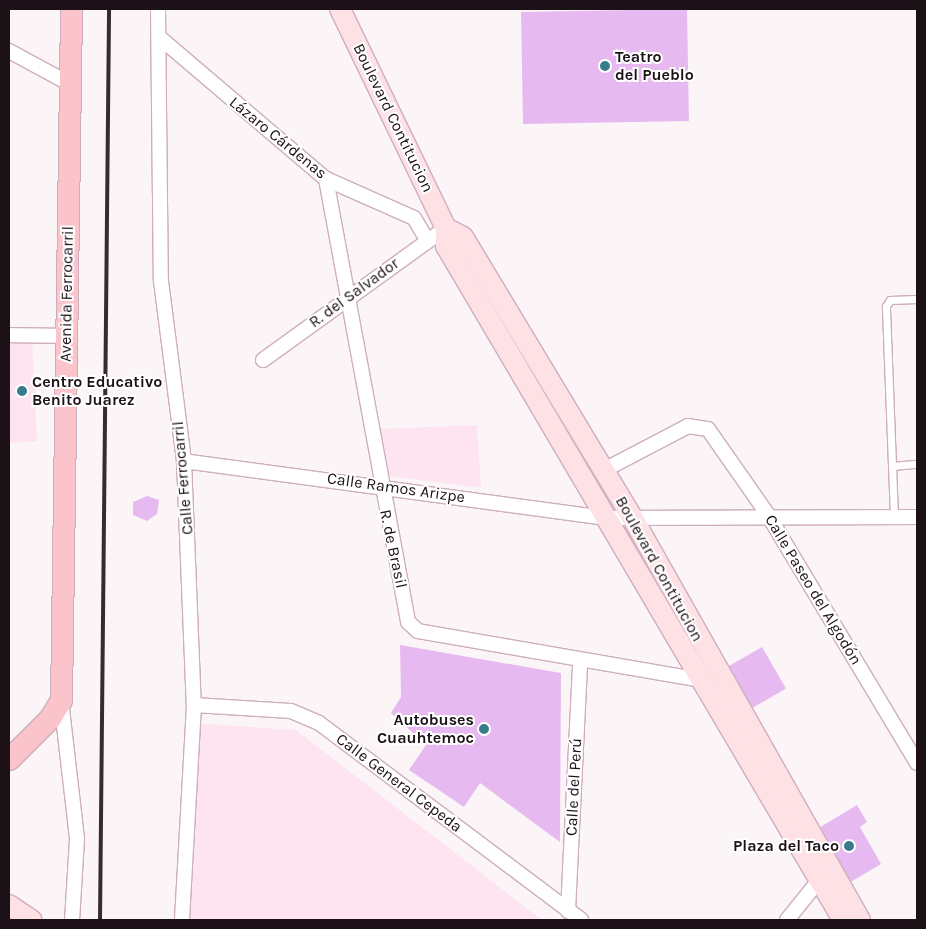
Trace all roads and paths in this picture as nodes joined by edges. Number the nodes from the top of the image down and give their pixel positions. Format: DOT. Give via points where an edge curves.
graph roads {
  1 [pos="71,9"];
  2 [pos="158,9"];
  3 [pos="340,9"];
  4 [pos="158,36"];
  5 [pos="9,51"];
  6 [pos="70,84"];
  7 [pos="326,179"];
  8 [pos="446,228"];
  9 [pos="427,240"];
  10 [pos="349,296"];
  11 [pos="917,299"];
  12 [pos="9,334"];
  13 [pos="66,336"];
  14 [pos="263,360"];
  15 [pos="184,461"];
  16 [pos="917,464"];
  17 [pos="892,466"];
  18 [pos="604,470"];
  19 [pos="380,485"];
  20 [pos="768,515"];
  21 [pos="632,517"];
  22 [pos="894,517"];
  23 [pos="917,517"];
  24 [pos="607,518"];
  25 [pos="580,662"];
  26 [pos="702,680"];
  27 [pos="61,700"];
  28 [pos="194,705"];
  29 [pos="9,759"];
  30 [pos="917,763"];
  31 [pos="824,874"];
  32 [pos="9,905"];
  33 [pos="568,911"];
  34 [pos="31,920"];
  35 [pos="72,920"];
  36 [pos="182,920"];
  37 [pos="581,920"];
  38 [pos="787,920"];
  39 [pos="843,920"];
  40 [pos="860,920"];
  1 -- 6 [label="main road, Avenida Ferrocarril"];
  2 -- 4 [label="street"];
  3 -- 8 [label="street, Boulevard Contitucion"];
  4 -- 7 [label="street, Lázaro Cárdenas"];
  4 -- 15 [label="street, Calle Ferrocarril" via="161,281"];
  5 -- 6 [label="street"];
  6 -- 13 [label="main road, Avenida Ferrocarril"];
  7 -- 9 [label="street, Lázaro Cárdenas" via="414,218"];
  7 -- 10 [label="street, R. de Brasil"];
  8 -- 9 [label="street, R. del Salvador"];
  8 -- 18 [label="street, Boulevard Contitucion" via="463,237"];
  8 -- 24 [label="street, Boulevard Contitucion" via="446,246"];
  9 -- 10 [label="street, R. del Salvador"];
  10 -- 14 [label="street, R. del Salvador"];
  10 -- 19 [label="street, R. de Brasil"];
  11 -- 17 [label="lane" via="890,300 886,306"];
  12 -- 13 [label="street"];
  13 -- 27 [label="main road, Avenida Ferrocarril"];
  15 -- 19 [label="street, Calle Ramos Arizpe"];
  15 -- 28 [label="street, Calle Ferrocarril"];
  16 -- 17 [label="lane"];
  17 -- 22 [label="lane"];
  18 -- 20 [label="street, Calle Paseo del Algodón" via="698,425 708,429"];
  18 -- 21 [label="street, Boulevard Contitucion"];
  19 -- 24 [label="street, Calle Ramos Arizpe"];
  19 -- 25 [label="street, R. de Brasil" via="412,627"];
  20 -- 21 [label="street, Calle Ramos Arizpe"];
  20 -- 22 [label="street, Calle Ramos Arizpe"];
  20 -- 30 [label="street, Calle Paseo del Algodón"];
  21 -- 24 [label="street, Calle Ramos Arizpe"];
  21 -- 31 [label="street, Boulevard Contitucion"];
  22 -- 23 [label="street, Calle Ramos Arizpe"];
  24 -- 26 [label="street, Boulevard Contitucion"];
  25 -- 26 [label="street, R. de Brasil"];
  25 -- 33 [label="street, Calle del Perú"];
  26 -- 31 [label="street, Boulevard Contitucion"];
  27 -- 29 [label="main road" via="50,718"];
  27 -- 35 [label="street, Avenida Ferrocarril" via="77,839"];
  28 -- 33 [label="street, Calle General Cepeda" via="291,711 319,723"];
  28 -- 36 [label="street, Calle Ferrocarril"];
  31 -- 38 [label="street"];
  31 -- 39 [label="street, Boulevard Contitucion"];
  31 -- 40 [label="street, Boulevard Contitucion"];
  32 -- 34 [label="street"];
  33 -- 37 [label="street, Calle General Cepeda"];
}
